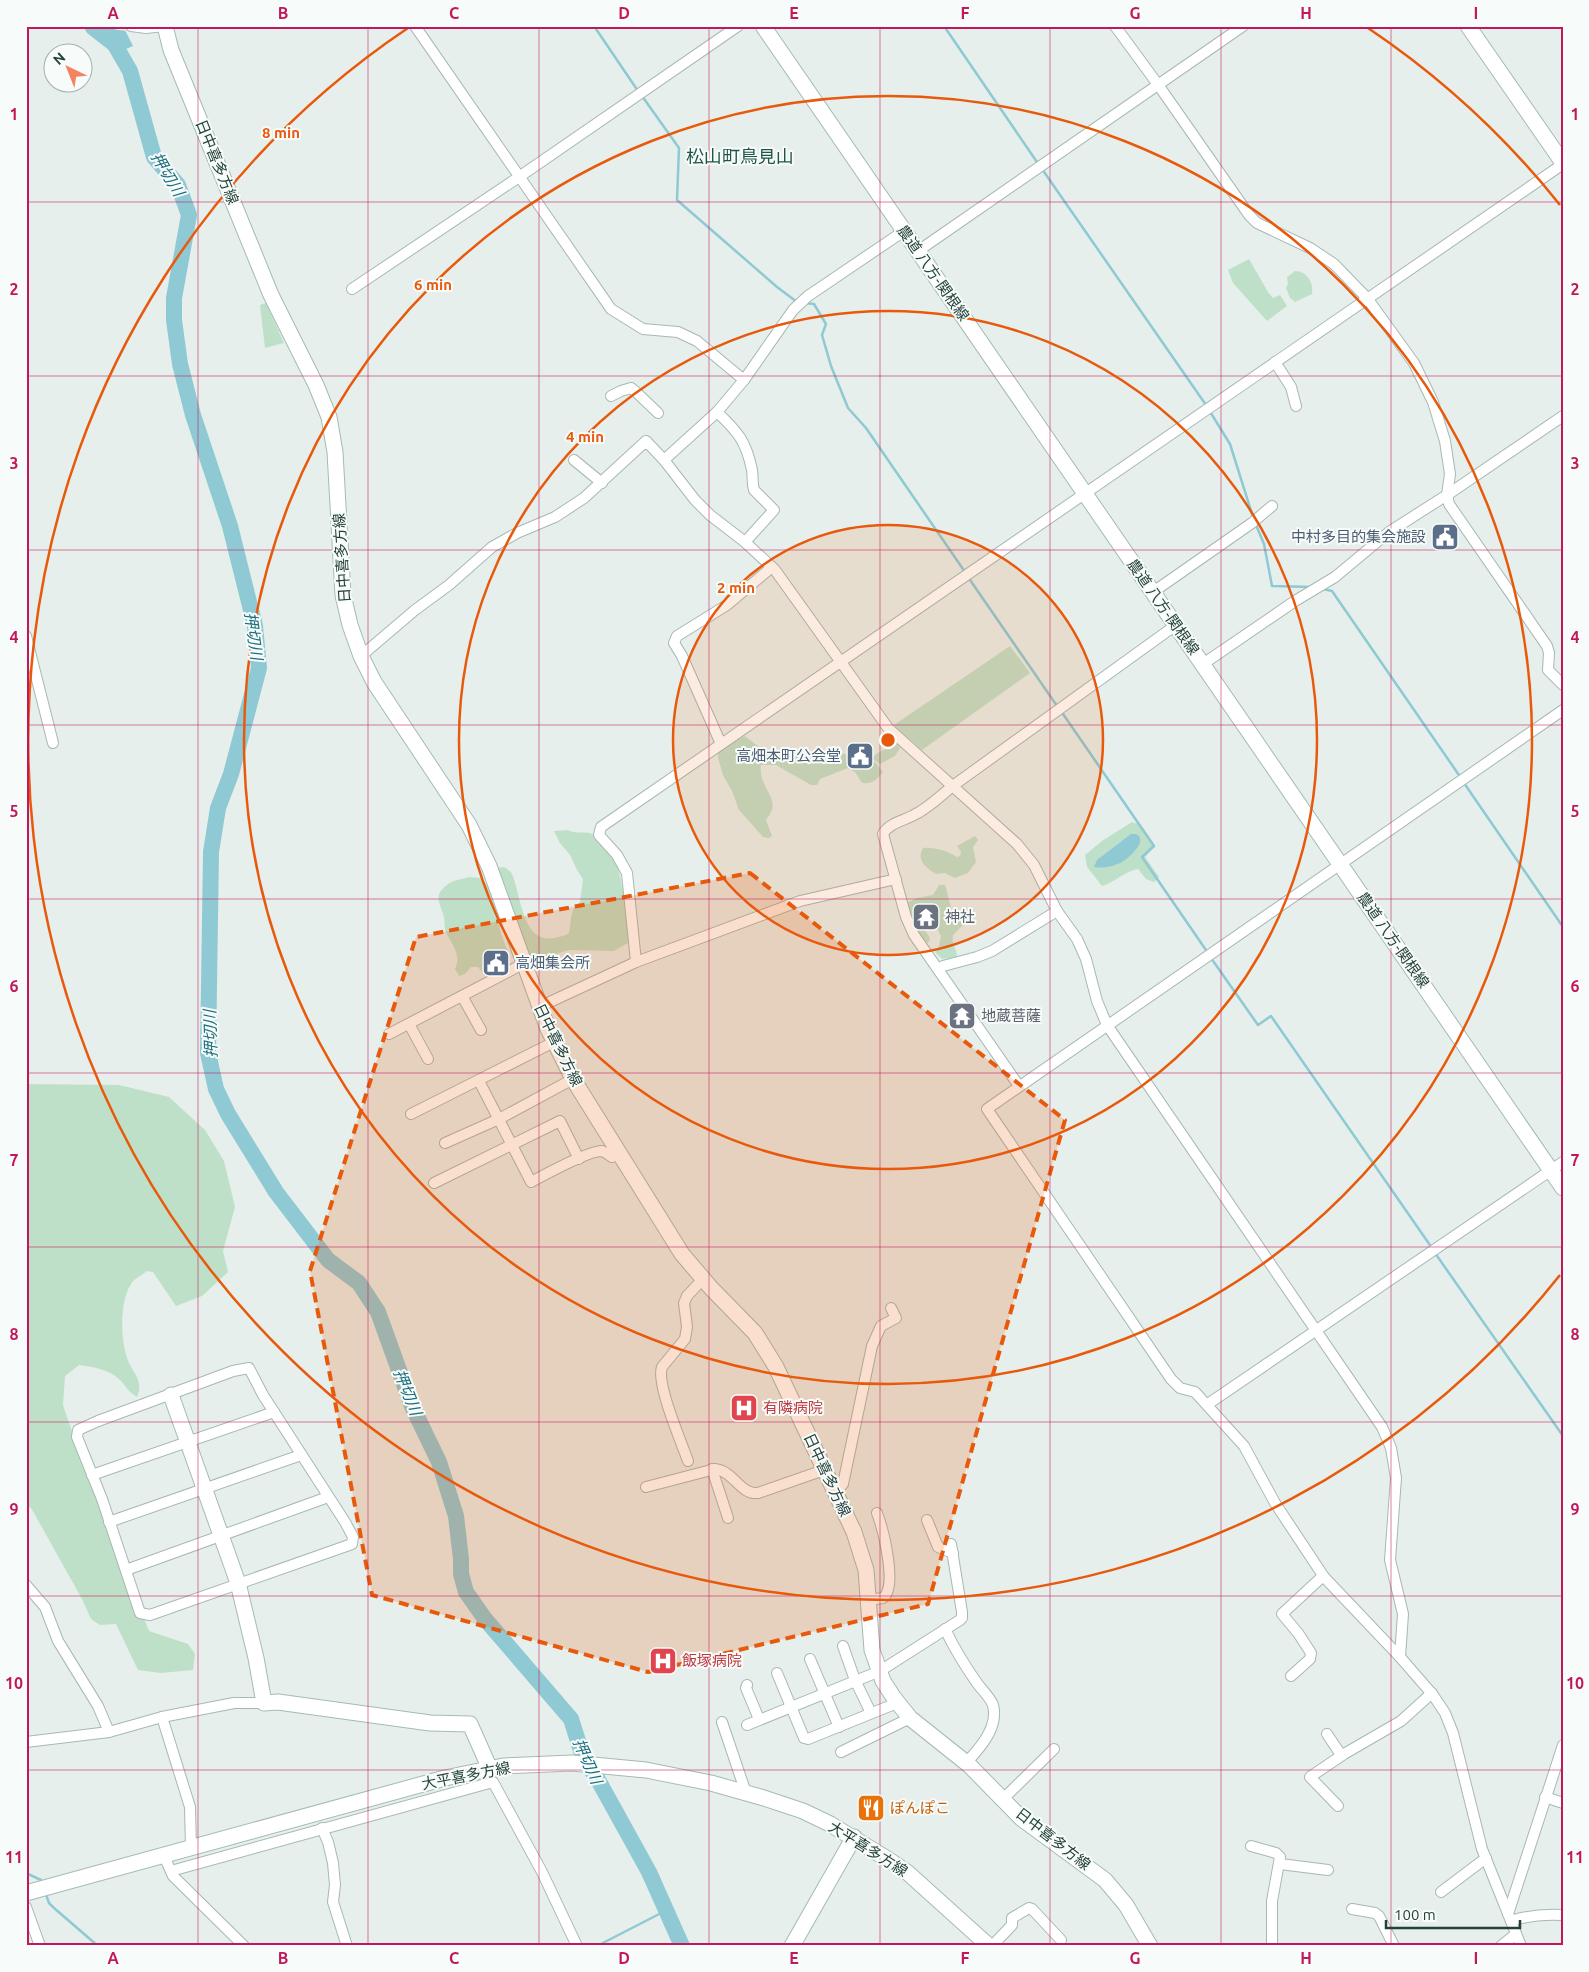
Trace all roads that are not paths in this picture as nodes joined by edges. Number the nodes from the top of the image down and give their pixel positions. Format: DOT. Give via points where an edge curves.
graph roads {
  1 [pos="131,26"];
  2 [pos="164,26"];
  3 [pos="415,26"];
  4 [pos="738,26"];
  5 [pos="763,26"];
  6 [pos="1116,26"];
  7 [pos="1243,26"];
  8 [pos="1468,26"];
  9 [pos="1159,86"];
  10 [pos="1563,164"];
  11 [pos="519,177"];
  12 [pos="904,230"];
  13 [pos="918,251"];
  14 [pos="352,289"];
  15 [pos="1366,298"];
  16 [pos="1274,362"];
  17 [pos="744,380"];
  18 [pos="612,396"];
  19 [pos="1296,406"];
  20 [pos="717,412"];
  21 [pos="658,413"];
  22 [pos="1563,416"];
  23 [pos="574,460"];
  24 [pos="664,460"];
  25 [pos="602,484"];
  26 [pos="1085,494"];
  27 [pos="1447,495"];
  28 [pos="1272,506"];
  29 [pos="745,542"];
  30 [pos="772,567"];
  31 [pos="1153,592"];
  32 [pos="1176,626"];
  33 [pos="26,636"];
  34 [pos="360,656"];
  35 [pos="841,662"];
  36 [pos="1203,664"];
  37 [pos="1563,685"];
  38 [pos="1563,710"];
  39 [pos="53,743"];
  40 [pos="721,744"];
  41 [pos="954,786"];
  42 [pos="1340,864"];
  43 [pos="896,880"];
  44 [pos="1057,911"];
  45 [pos="636,962"];
  46 [pos="523,964"];
  47 [pos="939,970"];
  48 [pos="462,996"];
  49 [pos="538,1007"];
  50 [pos="408,1024"];
  51 [pos="1107,1025"];
  52 [pos="481,1030"];
  53 [pos="389,1034"];
  54 [pos="554,1042"];
  55 [pos="428,1059"];
  56 [pos="573,1079"];
  57 [pos="479,1081"];
  58 [pos="1019,1086"];
  59 [pos="411,1114"];
  60 [pos="499,1119"];
  61 [pos="445,1142"];
  62 [pos="512,1144"];
  63 [pos="620,1154"];
  64 [pos="579,1159"];
  65 [pos="1557,1166"];
  66 [pos="434,1183"];
  67 [pos="1563,1188"];
  68 [pos="704,1279"];
  69 [pos="891,1308"];
  70 [pos="1316,1331"];
  71 [pos="172,1395"];
  72 [pos="1208,1404"];
  73 [pos="274,1412"];
  74 [pos="187,1442"];
  75 [pos="301,1455"];
  76 [pos="688,1461"];
  77 [pos="712,1470"];
  78 [pos="824,1470"];
  79 [pos="92,1475"];
  80 [pos="646,1487"];
  81 [pos="204,1489"];
  82 [pos="835,1492"];
  83 [pos="328,1497"];
  84 [pos="877,1513"];
  85 [pos="728,1518"];
  86 [pos="927,1520"];
  87 [pos="109,1522"];
  88 [pos="221,1536"];
  89 [pos="126,1570"];
  90 [pos="1323,1576"];
  91 [pos="238,1584"];
  92 [pos="26,1585"];
  93 [pos="868,1600"];
  94 [pos="945,1630"];
  95 [pos="843,1646"];
  96 [pos="1400,1657"];
  97 [pos="810,1659"];
  98 [pos="880,1671"];
  99 [pos="777,1673"];
  100 [pos="1291,1676"];
  101 [pos="855,1680"];
  102 [pos="747,1685"];
  103 [pos="824,1693"];
  104 [pos="1432,1693"];
  105 [pos="264,1703"];
  106 [pos="896,1703"];
  107 [pos="791,1706"];
  108 [pos="871,1713"];
  109 [pos="162,1717"];
  110 [pos="910,1718"];
  111 [pos="759,1719"];
  112 [pos="722,1722"];
  113 [pos="747,1724"];
  114 [pos="839,1726"];
  115 [pos="109,1732"];
  116 [pos="1327,1734"];
  117 [pos="26,1742"];
  118 [pos="1563,1745"];
  119 [pos="1054,1749"];
  120 [pos="841,1752"];
  121 [pos="1341,1756"];
  122 [pos="966,1763"];
  123 [pos="496,1768"];
  124 [pos="746,1793"];
  125 [pos="1545,1797"];
  126 [pos="1003,1799"];
  127 [pos="1563,1803"];
  128 [pos="1338,1806"];
  129 [pos="322,1828"];
  130 [pos="854,1837"];
  131 [pos="1251,1846"];
  132 [pos="191,1848"];
  133 [pos="164,1856"];
  134 [pos="1486,1858"];
  135 [pos="1280,1864"];
  136 [pos="1328,1870"];
  137 [pos="171,1871"];
  138 [pos="1441,1892"];
  139 [pos="26,1893"];
  140 [pos="26,1907"];
  141 [pos="1352,1909"];
  142 [pos="1563,1915"];
  143 [pos="1510,1917"];
  144 [pos="1516,1934"];
  145 [pos="1061,1940"];
  146 [pos="796,1944"];
  147 [pos="40,1946"];
  148 [pos="244,1946"];
  149 [pos="347,1946"];
  150 [pos="577,1946"];
  151 [pos="991,1946"];
  152 [pos="1150,1946"];
  153 [pos="1272,1946"];
  154 [pos="1394,1946"];
  155 [pos="1501,1946"];
  156 [pos="1521,1946"];
  1 -- 2 [label="street"];
  2 -- 34 [label="main road, 日中喜多方線" via="271,295 329,417 336,452 343,595"];
  3 -- 11 [label="street"];
  4 -- 11 [label="street"];
  5 -- 12 [label="main road, 農道 八方-関根線"];
  6 -- 9 [label="street"];
  7 -- 9 [label="street"];
  8 -- 10 [label="main road"];
  9 -- 13 [label="street"];
  9 -- 15 [label="street" via="1249,215 1257,223 1310,248 1334,264"];
  10 -- 15 [label="street"];
  11 -- 14 [label="street"];
  11 -- 17 [label="street" via="611,309 643,329 678,332 697,341"];
  12 -- 13 [label="main road, 農道 八方-関根線"];
  12 -- 17 [label="street" via="798,305"];
  13 -- 26 [label="main road, 農道 八方-関根線"];
  15 -- 16 [label="street"];
  15 -- 27 [label="street" via="1414,363 1433,402 1445,441 1450,474"];
  16 -- 19 [label="street" via="1292,387"];
  16 -- 26 [label="street"];
  17 -- 20 [label="street"];
  18 -- 21 [label="street" via="631,388"];
  20 -- 24 [label="street"];
  20 -- 29 [label="street" via="744,443 754,490 774,510"];
  22 -- 27 [label="street"];
  23 -- 25 [label="street"];
  24 -- 25 [label="street" via="646,441"];
  24 -- 29 [label="street" via="695,500"];
  25 -- 34 [label="street" via="555,517 492,547"];
  26 -- 31 [label="main road, 農道 八方-関根線"];
  26 -- 35 [label="street"];
  27 -- 36 [label="street" via="1389,532 1335,577"];
  27 -- 37 [label="street" via="1449,504 1547,646 1548,670"];
  28 -- 31 [label="street"];
  29 -- 30 [label="street"];
  30 -- 35 [label="street"];
  30 -- 40 [label="street" via="727,605 677,636 674,643"];
  31 -- 32 [label="main road, 農道 八方-関根線"];
  32 -- 36 [label="main road, 農道 八方-関根線"];
  32 -- 41 [label="street"];
  33 -- 39 [label="street"];
  34 -- 46 [label="main road, 日中喜多方線" via="469,824 490,866"];
  35 -- 40 [label="street"];
  35 -- 41 [label="street" via="888,728"];
  36 -- 42 [label="main road, 農道 八方-関根線"];
  38 -- 42 [label="street"];
  40 -- 45 [label="street" via="601,827 599,835 617,855 627,874"];
  41 -- 43 [label="street" via="927,808 884,831"];
  41 -- 44 [label="street" via="1017,844 1034,865"];
  42 -- 51 [label="street"];
  42 -- 65 [label="main road, 農道 八方-関根線"];
  43 -- 45 [label="street" via="800,901"];
  43 -- 47 [label="street" via="914,935"];
  44 -- 47 [label="street" via="992,951"];
  44 -- 51 [label="street" via="1077,939 1086,959"];
  45 -- 49 [label="street"];
  46 -- 48 [label="street"];
  46 -- 49 [label="main road, 日中喜多方線"];
  47 -- 58 [label="street"];
  48 -- 50 [label="street"];
  48 -- 52 [label="street"];
  49 -- 54 [label="main road, 日中喜多方線"];
  50 -- 53 [label="street"];
  50 -- 55 [label="street"];
  51 -- 58 [label="street"];
  51 -- 70 [label="street"];
  54 -- 56 [label="main road, 日中喜多方線"];
  54 -- 57 [label="street"];
  56 -- 60 [label="street"];
  56 -- 63 [label="main road, 日中喜多方線"];
  57 -- 59 [label="street"];
  57 -- 60 [label="street"];
  58 -- 72 [label="street" via="987,1109 1171,1379 1180,1388 1195,1392"];
  60 -- 61 [label="street"];
  60 -- 62 [label="street"];
  62 -- 64 [label="street" via="531,1182"];
  62 -- 64 [label="street" via="560,1121"];
  62 -- 66 [label="street"];
  63 -- 64 [label="street" via="612,1157 599,1151"];
  63 -- 68 [label="main road, 日中喜多方線" via="682,1254"];
  65 -- 67 [label="main road, 農道 八方-関根線"];
  65 -- 70 [label="street"];
  68 -- 76 [label="street" via="684,1303 685,1339 660,1372 662,1388"];
  68 -- 78 [label="main road, 日中喜多方線" via="755,1333 769,1353"];
  69 -- 82 [label="street" via="896,1318 881,1326 872,1346 843,1484"];
  70 -- 72 [label="street"];
  70 -- 96 [label="street" via="1382,1427 1391,1448 1396,1478 1390,1560 1403,1614"];
  71 -- 73 [label="street" via="233,1371 250,1368"];
  71 -- 74 [label="main road"];
  71 -- 79 [label="street" via="78,1430 77,1436"];
  72 -- 90 [label="street" via="1244,1446 1275,1503"];
  73 -- 74 [label="street"];
  73 -- 75 [label="street"];
  74 -- 79 [label="street"];
  74 -- 81 [label="main road"];
  75 -- 81 [label="street"];
  75 -- 83 [label="street"];
  77 -- 78 [label="street" via="723,1470 752,1494"];
  77 -- 80 [label="street"];
  77 -- 85 [label="street"];
  78 -- 82 [label="main road, 日中喜多方線"];
  79 -- 87 [label="street"];
  81 -- 87 [label="street"];
  81 -- 88 [label="main road"];
  82 -- 93 [label="main road, 日中喜多方線" via="866,1570"];
  83 -- 88 [label="street"];
  83 -- 91 [label="street" via="353,1537 352,1544"];
  84 -- 93 [label="street" via="884,1537 889,1590 883,1598"];
  86 -- 94 [label="street" via="938,1547 952,1548 962,1618"];
  87 -- 89 [label="street"];
  88 -- 89 [label="street"];
  88 -- 91 [label="main road"];
  89 -- 91 [label="street" via="140,1612 150,1615"];
  90 -- 96 [label="street"];
  90 -- 100 [label="street" via="1282,1614 1312,1657"];
  91 -- 105 [label="main road"];
  92 -- 115 [label="street" via="45,1607 58,1641 89,1691"];
  93 -- 98 [label="main road, 日中喜多方線" via="872,1650"];
  94 -- 98 [label="street"];
  94 -- 122 [label="street" via="992,1703 994,1712 982,1746"];
  95 -- 101 [label="street"];
  96 -- 104 [label="street"];
  97 -- 103 [label="street"];
  98 -- 101 [label="street"];
  98 -- 106 [label="main road, 日中喜多方線"];
  99 -- 107 [label="street"];
  101 -- 103 [label="street"];
  101 -- 108 [label="street"];
  102 -- 111 [label="street"];
  103 -- 107 [label="street"];
  103 -- 114 [label="street"];
  104 -- 121 [label="street" via="1401,1721"];
  104 -- 134 [label="street" via="1453,1732"];
  105 -- 109 [label="street" via="234,1703"];
  105 -- 123 [label="main road" via="278,1702 430,1723 470,1724"];
  106 -- 108 [label="street"];
  106 -- 110 [label="main road, 日中喜多方線"];
  107 -- 111 [label="street"];
  107 -- 114 [label="street" via="804,1738 808,1740"];
  108 -- 114 [label="street"];
  109 -- 115 [label="street"];
  109 -- 132 [label="street" via="190,1807"];
  110 -- 120 [label="street"];
  110 -- 122 [label="main road, 日中喜多方線"];
  111 -- 113 [label="street"];
  112 -- 124 [label="street"];
  115 -- 117 [label="street"];
  116 -- 121 [label="street"];
  118 -- 125 [label="street"];
  119 -- 126 [label="street"];
  121 -- 128 [label="street" via="1310,1777"];
  122 -- 126 [label="main road, 日中喜多方線"];
  123 -- 124 [label="main road, 大平喜多方線" via="572,1762 646,1770"];
  123 -- 132 [label="main road, 大平喜多方線" via="413,1786"];
  124 -- 130 [label="main road, 大平喜多方線" via="803,1811"];
  125 -- 127 [label="street"];
  125 -- 143 [label="street"];
  126 -- 152 [label="main road, 日中喜多方線" via="1037,1832 1105,1880 1126,1905"];
  129 -- 137 [label="street"];
  129 -- 149 [label="street" via="333,1863 333,1902"];
  129 -- 150 [label="street" via="494,1782"];
  130 -- 146 [label="main road"];
  130 -- 151 [label="main road, 大平喜多方線" via="908,1873"];
  131 -- 135 [label="street" via="1276,1853"];
  132 -- 133 [label="main road, 大平喜多方線"];
  133 -- 137 [label="street"];
  133 -- 139 [label="main road, 大平喜多方線"];
  134 -- 138 [label="street"];
  134 -- 143 [label="street"];
  135 -- 136 [label="street"];
  135 -- 153 [label="street" via="1272,1901"];
  137 -- 148 [label="street"];
  140 -- 147 [label="street"];
  141 -- 154 [label="street" via="1379,1916"];
  142 -- 143 [label="street"];
  143 -- 144 [label="street"];
  144 -- 155 [label="street"];
  144 -- 156 [label="street"];
  145 -- 151 [label="street" via="1029,1908 1012,1918 1012,1925"];
}
